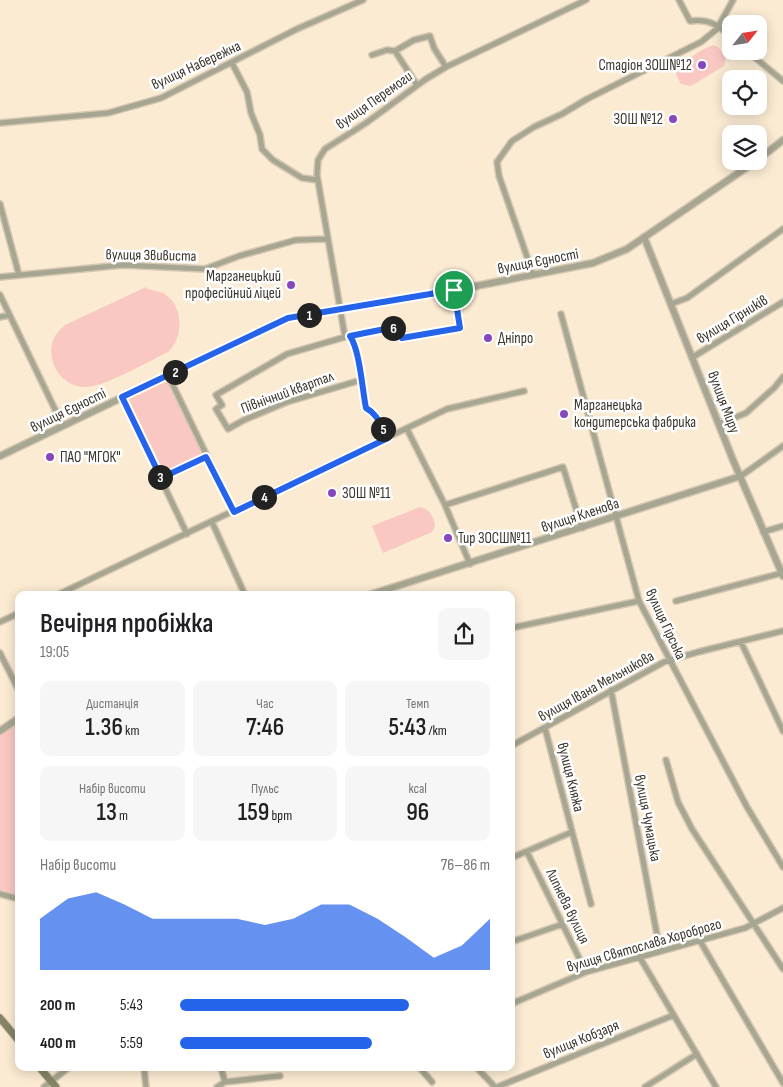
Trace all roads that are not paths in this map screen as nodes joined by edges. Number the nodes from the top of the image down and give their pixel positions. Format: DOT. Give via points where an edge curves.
graph roads {
  1 [pos="362,0"];
  2 [pos="586,0"];
  3 [pos="679,0"];
  4 [pos="733,0"];
  5 [pos="718,25"];
  6 [pos="722,29"];
  7 [pos="395,51"];
  8 [pos="372,55"];
  9 [pos="758,60"];
  10 [pos="232,62"];
  11 [pos="446,67"];
  12 [pos="783,81"];
  13 [pos="416,85"];
  14 [pos="0,123"];
  15 [pos="783,140"];
  16 [pos="767,152"];
  17 [pos="742,170"];
  18 [pos="318,180"];
  19 [pos="0,204"];
  20 [pos="783,229"];
  21 [pos="644,237"];
  22 [pos="328,238"];
  23 [pos="533,274"];
  24 [pos="19,275"];
  25 [pos="0,277"];
  26 [pos="454,290"];
  27 [pos="0,295"];
  28 [pos="783,302"];
  29 [pos="671,304"];
  30 [pos="340,309"];
  31 [pos="561,314"];
  32 [pos="8,315"];
  33 [pos="0,317"];
  34 [pos="347,336"];
  35 [pos="693,357"];
  36 [pos="168,375"];
  37 [pos="783,377"];
  38 [pos="360,380"];
  39 [pos="524,391"];
  40 [pos="122,397"];
  41 [pos="719,424"];
  42 [pos="63,426"];
  43 [pos="407,428"];
  44 [pos="388,438"];
  45 [pos="783,446"];
  46 [pos="0,456"];
  47 [pos="206,457"];
  48 [pos="740,476"];
  49 [pos="161,478"];
  50 [pos="445,505"];
  51 [pos="234,512"];
  52 [pos="616,517"];
  53 [pos="212,522"];
  54 [pos="783,526"];
  55 [pos="582,528"];
  56 [pos="763,532"];
  57 [pos="187,534"];
  58 [pos="470,564"];
  59 [pos="782,574"];
  60 [pos="66,591"];
  61 [pos="243,591"];
  62 [pos="382,591"];
  63 [pos="639,601"];
  64 [pos="676,601"];
  65 [pos="15,615"];
  66 [pos="0,622"];
  67 [pos="515,627"];
  68 [pos="783,631"];
  69 [pos="741,642"];
  70 [pos="1,652"];
  71 [pos="669,660"];
  72 [pos="15,682"];
  73 [pos="611,690"];
  74 [pos="15,721"];
  75 [pos="545,728"];
  76 [pos="0,731"];
  77 [pos="783,731"];
  78 [pos="515,744"];
  79 [pos="666,760"];
  80 [pos="572,832"];
  81 [pos="527,852"];
  82 [pos="515,856"];
  83 [pos="783,867"];
  84 [pos="0,894"];
  85 [pos="15,897"];
  86 [pos="591,904"];
  87 [pos="783,908"];
  88 [pos="563,924"];
  89 [pos="755,924"];
  90 [pos="515,941"];
  91 [pos="700,941"];
  92 [pos="660,951"];
  93 [pos="640,956"];
  94 [pos="783,969"];
  95 [pos="586,972"];
  96 [pos="515,1002"];
  97 [pos="674,1015"];
  98 [pos="0,1018"];
  99 [pos="15,1036"];
  100 [pos="697,1054"];
  101 [pos="43,1071"];
  102 [pos="65,1071"];
  103 [pos="144,1071"];
  104 [pos="222,1071"];
  105 [pos="423,1071"];
  106 [pos="480,1071"];
  107 [pos="280,1076"];
  108 [pos="225,1082"];
  109 [pos="432,1082"];
  110 [pos="783,1083"];
  111 [pos="54,1084"];
  112 [pos="44,1087"];
  113 [pos="146,1087"];
  114 [pos="217,1087"];
  115 [pos="496,1087"];
  116 [pos="645,1087"];
  117 [pos="716,1087"];
  1 -- 10 [label="street, вулиця Набережна"];
  2 -- 11 [label="street, вулиця Перемоги"];
  3 -- 5 [label="street" via="690,21 702,20"];
  4 -- 5 [label="street"];
  5 -- 6 [label="street"];
  5 -- 23 [label="street" via="701,42 512,141 497,162 498,169"];
  7 -- 8 [label="street" via="386,50"];
  7 -- 11 [label="street" via="414,40 430,36"];
  7 -- 13 [label="street"];
  9 -- 12 [label="street"];
  10 -- 14 [label="street, вулиця Набережна" via="161,98 108,113"];
  10 -- 18 [label="street" via="247,92 262,149 302,178"];
  11 -- 13 [label="street, вулиця Перемоги"];
  13 -- 18 [label="street, вулиця Перемоги" via="325,149 318,160"];
  15 -- 16 [label="street, вулиця Єдності"];
  17 -- 21 [label="street, вулиця Єдності"];
  18 -- 22 [label="street, вулиця Перемоги"];
  19 -- 24 [label="street"];
  20 -- 29 [label="street" via="687,298"];
  21 -- 23 [label="street, вулиця Єдності" via="627,249 593,263"];
  21 -- 29 [label="street, вулиця Миру"];
  22 -- 24 [label="street, вулиця Звивиста" via="296,240 205,269 123,265"];
  22 -- 30 [label="street, вулиця Перемоги"];
  23 -- 26 [label="street, вулиця Єдності"];
  24 -- 25 [label="street, вулиця Звивиста"];
  26 -- 30 [label="street, вулиця Єдності"];
  26 -- 34 [label="street, Північний квартал" via="460,328 402,338 400,326"];
  27 -- 32 [label="street"];
  28 -- 35 [label="street, вулиця Гірників"];
  29 -- 35 [label="street, вулиця Миру"];
  30 -- 34 [label="street"];
  30 -- 36 [label="street, вулиця Єдності" via="288,318"];
  31 -- 52 [label="street, вулиця Гірська"];
  32 -- 33 [label="street"];
  32 -- 42 [label="street"];
  34 -- 38 [label="street" via="354,342"];
  34 -- 38 [label="street, Північний квартал" via="287,354 247,376 216,394 222,405 216,409 228,429 287,402"];
  35 -- 41 [label="street, вулиця Миру"];
  36 -- 40 [label="street, вулиця Єдності"];
  36 -- 47 [label="street"];
  37 -- 41 [label="street" via="746,413"];
  38 -- 44 [label="street" via="366,408 378,418"];
  39 -- 43 [label="street" via="447,409"];
  40 -- 42 [label="street, вулиця Єдності"];
  40 -- 49 [label="street"];
  41 -- 48 [label="street, вулиця Миру"];
  42 -- 46 [label="street, вулиця Єдності"];
  43 -- 44 [label="street"];
  43 -- 50 [label="street"];
  44 -- 51 [label="street"];
  45 -- 48 [label="street"];
  47 -- 49 [label="street"];
  47 -- 51 [label="street"];
  48 -- 52 [label="street, вулиця Кленова"];
  48 -- 56 [label="street, вулиця Миру"];
  49 -- 57 [label="street"];
  50 -- 55 [label="street" via="563,467"];
  50 -- 58 [label="street"];
  51 -- 53 [label="street"];
  52 -- 55 [label="street, вулиця Кленова"];
  52 -- 63 [label="street, вулиця Гірська"];
  53 -- 57 [label="street"];
  53 -- 61 [label="street"];
  54 -- 56 [label="street"];
  55 -- 58 [label="street, вулиця Кленова"];
  56 -- 59 [label="street, вулиця Миру"];
  57 -- 60 [label="street"];
  58 -- 62 [label="street, вулиця Кленова"];
  59 -- 64 [label="street"];
  63 -- 67 [label="street"];
  63 -- 71 [label="street, вулиця Гірська"];
  65 -- 66 [label="street"];
  68 -- 69 [label="street, вулиця Івана Мельникова"];
  69 -- 71 [label="street, вулиця Івана Мельникова"];
  69 -- 77 [label="street"];
  70 -- 72 [label="street"];
  71 -- 73 [label="street, вулиця Івана Мельникова"];
  71 -- 83 [label="street, вулиця Гірська" via="747,807"];
  73 -- 75 [label="street, вулиця Івана Мельникова"];
  73 -- 92 [label="street, вулиця Чумацька"];
  74 -- 76 [label="street"];
  75 -- 78 [label="street, вулиця Івана Мельникова"];
  75 -- 80 [label="street, вулиця Княжа"];
  79 -- 89 [label="street" via="678,802 692,829 748,918"];
  80 -- 81 [label="street, вулиця Княжа"];
  80 -- 86 [label="street, вулиця Княжа"];
  81 -- 82 [label="street, вулиця Княжа"];
  81 -- 88 [label="street, Липнева вулиця"];
  84 -- 85 [label="street"];
  87 -- 89 [label="street, вулиця Святослава Хороброго"];
  88 -- 90 [label="street"];
  88 -- 95 [label="street, Липнева вулиця"];
  89 -- 91 [label="street, вулиця Святослава Хороброго"];
  89 -- 94 [label="street"];
  91 -- 92 [label="street, вулиця Святослава Хороброго"];
  91 -- 110 [label="street"];
  92 -- 93 [label="street, вулиця Святослава Хороброго"];
  93 -- 95 [label="street, вулиця Святослава Хороброго"];
  93 -- 97 [label="street"];
  95 -- 96 [label="street, вулиця Святослава Хороброго"];
  97 -- 100 [label="street"];
  97 -- 115 [label="street, вулиця Кобзаря"];
  98 -- 99 [label="main road"];
  100 -- 116 [label="street"];
  100 -- 117 [label="street"];
  101 -- 111 [label="main road"];
  102 -- 111 [label="street"];
  103 -- 113 [label="street"];
  104 -- 108 [label="street"];
  105 -- 109 [label="street"];
  106 -- 115 [label="street"];
  107 -- 108 [label="street"];
  108 -- 114 [label="street"];
  111 -- 112 [label="street"];
}
